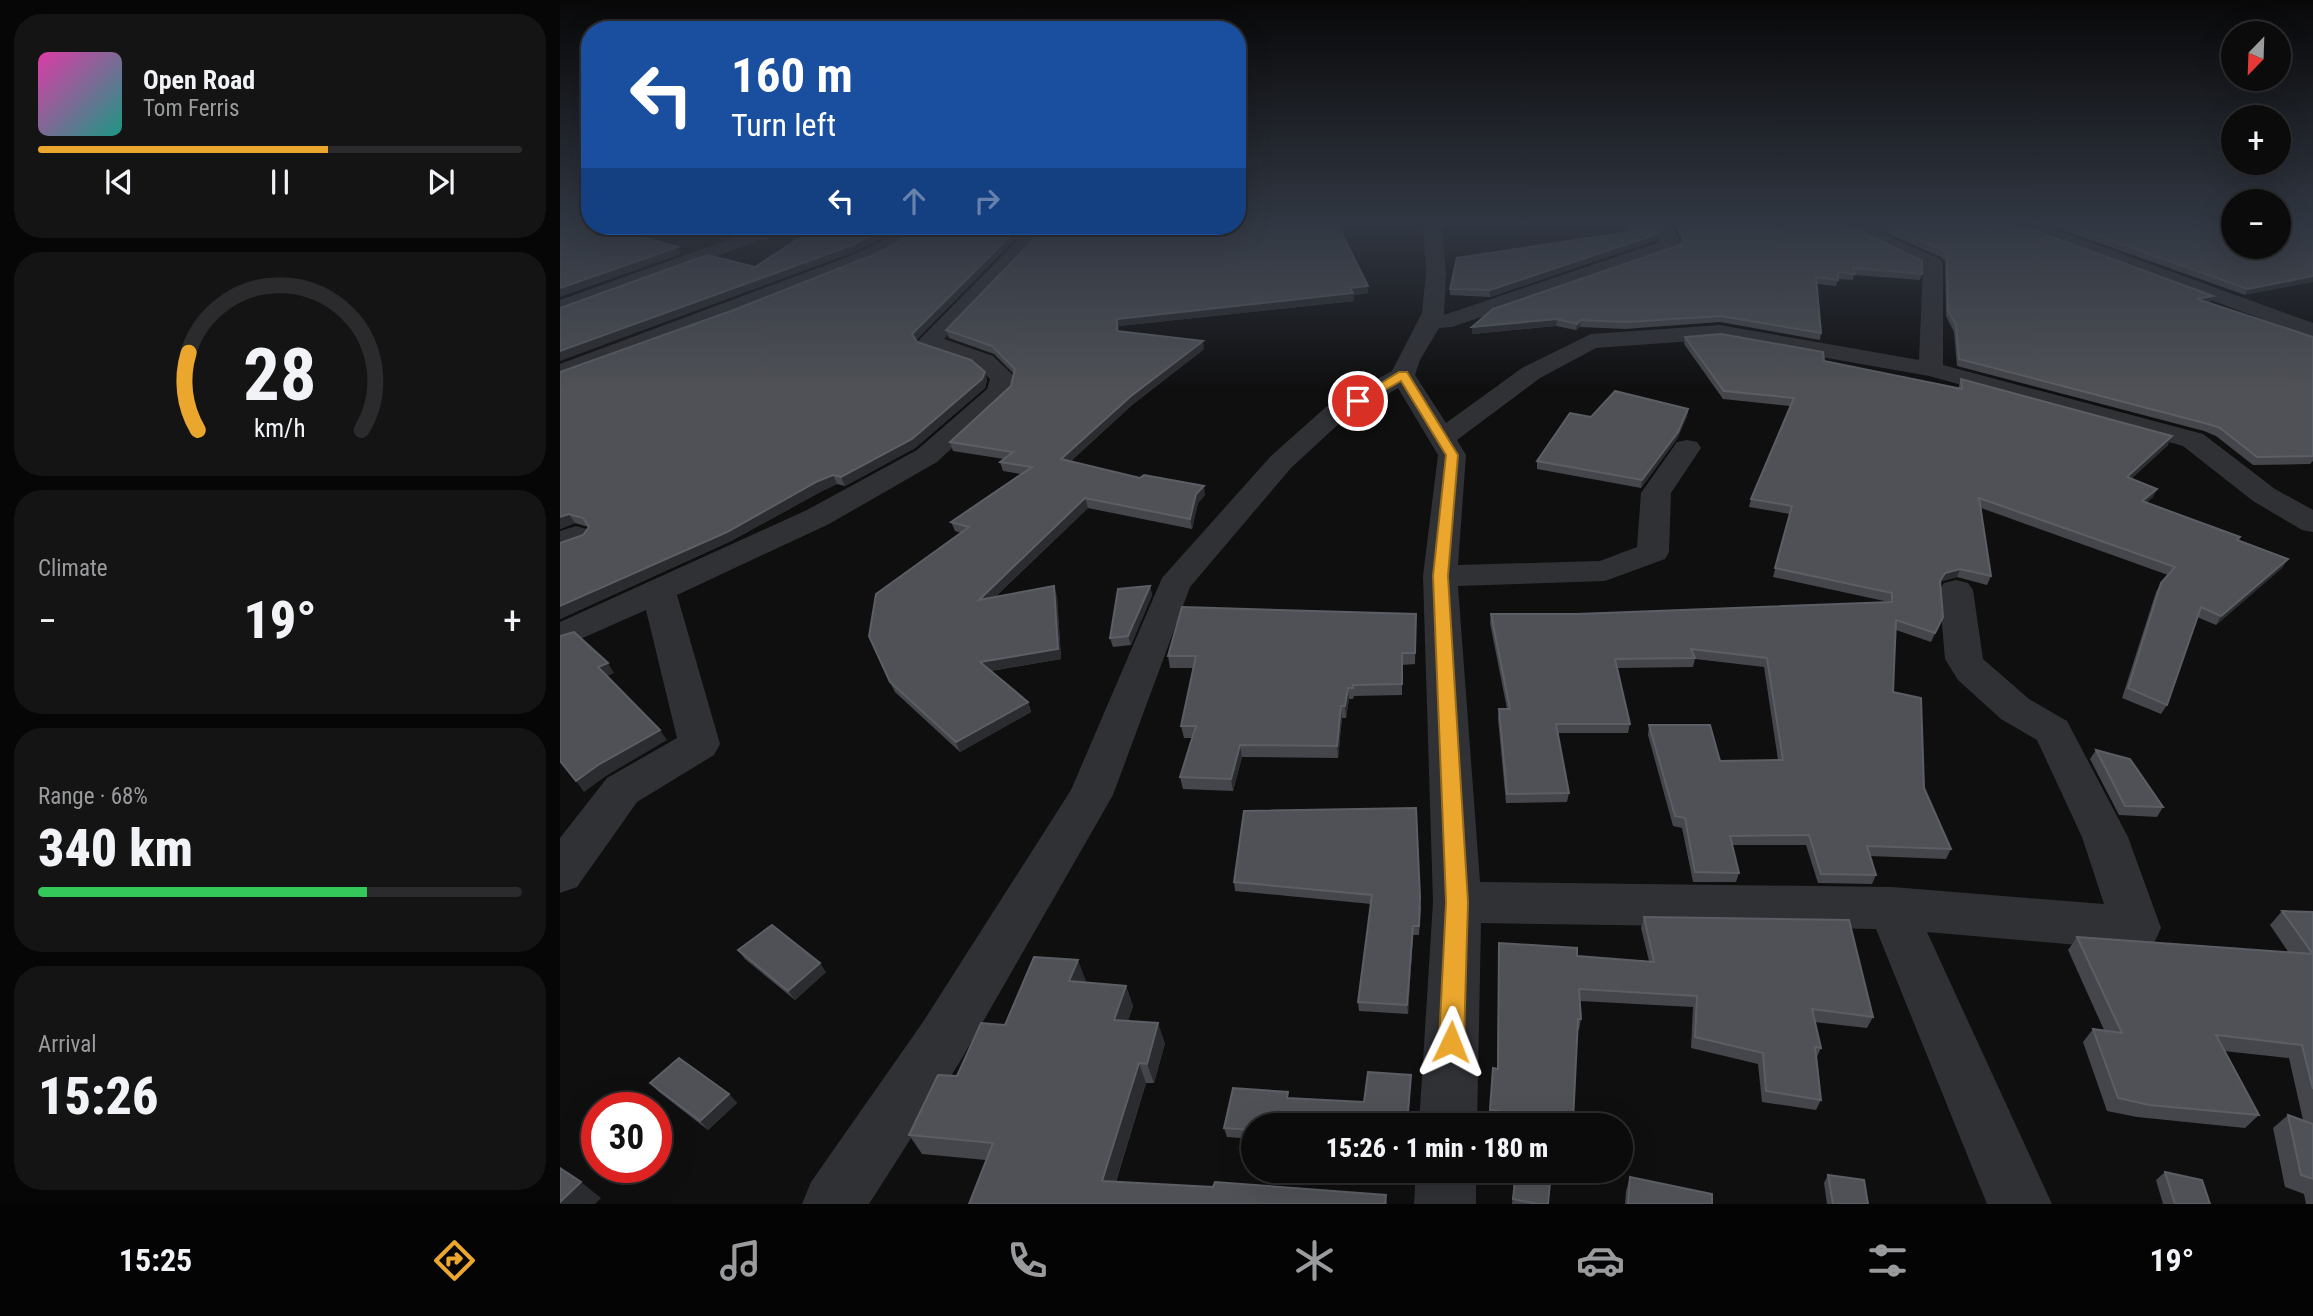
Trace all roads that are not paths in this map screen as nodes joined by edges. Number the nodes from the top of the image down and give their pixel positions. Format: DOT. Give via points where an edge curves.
graph roads {
  1 [pos="639,278"];
  2 [pos="812,278"];
  3 [pos="992,278"];
  4 [pos="1434,278"];
  5 [pos="1573,278"];
  6 [pos="1933,278"];
  7 [pos="2170,278"];
  8 [pos="560,307"];
  9 [pos="1432,321"];
  10 [pos="2313,331"];
  11 [pos="1931,369"];
  12 [pos="560,372"];
  13 [pos="1403,375"];
  14 [pos="1444,437"];
  15 [pos="1686,448"];
  16 [pos="2313,523"];
  17 [pos="1440,576"];
  18 [pos="1956,590"];
  19 [pos="659,591"];
  20 [pos="560,636"];
  21 [pos="560,873"];
  22 [pos="1457,902"];
  23 [pos="1892,908"];
  24 [pos="1448,1113"];
  25 [pos="1445,1183"];
  26 [pos="833,1204"];
  27 [pos="1444,1204"];
  28 [pos="2021,1204"];
  1 -- 8 [label="street"];
  2 -- 12 [label="street"];
  3 -- 19 [label="street" via="929,342 984,361 1003,377 999,392 927,456 818,517"];
  4 -- 9 [label="street"];
  5 -- 9 [label="street" via="1444,322"];
  6 -- 11 [label="street"];
  7 -- 10 [label="street"];
  9 -- 13 [label="street" via="1405,362"];
  11 -- 14 [label="street" via="1720,332 1591,341 1531,373"];
  11 -- 16 [label="street" via="2193,440 2264,495"];
  13 -- 14 [label="street"];
  13 -- 26 [label="street" via="1335,414 1281,461 1174,585 1091,795 942,1041"];
  14 -- 17 [label="street" via="1452,455"];
  15 -- 17 [label="street" via="1656,493 1653,552 1605,571"];
  17 -- 22 [label="street"];
  18 -- 23 [label="street" via="1964,659 1970,671 2015,709 2053,731 2105,837 2136,929"];
  19 -- 20 [label="street"];
  19 -- 21 [label="street" via="699,744 622,790"];
  22 -- 23 [label="street"];
  22 -- 24 [label="street"];
  23 -- 28 [label="street"];
  25 -- 27 [label="street"];
}
